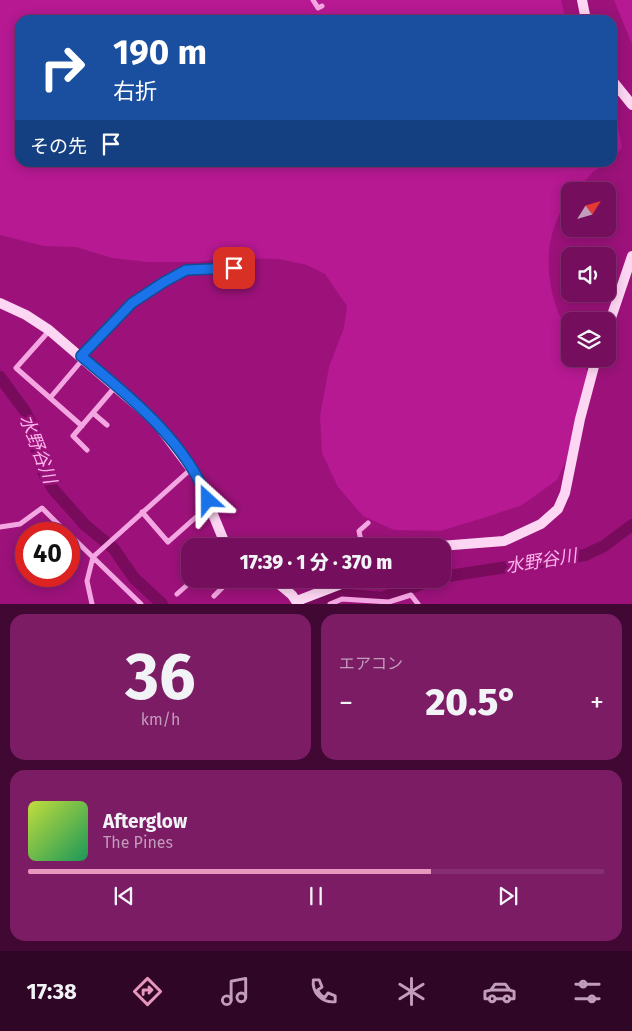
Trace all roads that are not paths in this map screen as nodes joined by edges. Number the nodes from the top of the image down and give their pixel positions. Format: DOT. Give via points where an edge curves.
graph roads {
  1 [pos="313,0"];
  2 [pos="582,0"];
  3 [pos="322,6"];
  4 [pos="585,15"];
  5 [pos="617,86"];
  6 [pos="632,105"];
  7 [pos="632,256"];
  8 [pos="239,283"];
  9 [pos="0,303"];
  10 [pos="613,312"];
  11 [pos="49,330"];
  12 [pos="82,358"];
  13 [pos="594,367"];
  14 [pos="116,386"];
  15 [pos="50,398"];
  16 [pos="93,413"];
  17 [pos="107,425"];
  18 [pos="82,426"];
  19 [pos="87,450"];
  20 [pos="192,468"];
  21 [pos="212,510"];
  22 [pos="142,512"];
  23 [pos="23,522"];
  24 [pos="57,522"];
  25 [pos="368,523"];
  26 [pos="15,525"];
  27 [pos="0,527"];
  28 [pos="223,538"];
  29 [pos="360,538"];
  30 [pos="80,544"];
  31 [pos="451,545"];
  32 [pos="94,557"];
  33 [pos="184,588"];
  34 [pos="222,588"];
  35 [pos="282,588"];
  36 [pos="332,588"];
  37 [pos="177,594"];
  38 [pos="214,596"];
  39 [pos="359,601"];
  40 [pos="297,602"];
  41 [pos="389,603"];
  42 [pos="92,604"];
  43 [pos="141,604"];
  44 [pos="330,604"];
  45 [pos="418,604"];
  1 -- 3 [label="street" via="315,7"];
  2 -- 4 [label="street"];
  5 -- 6 [label="street"];
  7 -- 10 [label="street"];
  8 -- 12 [label="street" via="241,273 234,268 186,270 132,303"];
  9 -- 11 [label="street"];
  11 -- 12 [label="street"];
  11 -- 15 [label="street" via="16,368"];
  12 -- 14 [label="street"];
  12 -- 15 [label="street"];
  13 -- 31 [label="street" via="565,493 558,509 541,524 504,541"];
  14 -- 16 [label="street"];
  14 -- 20 [label="street" via="155,421"];
  15 -- 18 [label="street"];
  16 -- 17 [label="street"];
  16 -- 18 [label="street"];
  18 -- 19 [label="street" via="73,436"];
  20 -- 21 [label="street"];
  20 -- 22 [label="street"];
  21 -- 22 [label="street" via="195,518 168,542"];
  21 -- 28 [label="street"];
  22 -- 32 [label="street"];
  23 -- 24 [label="street" via="42,508"];
  25 -- 29 [label="street" via="359,531"];
  26 -- 27 [label="street"];
  30 -- 32 [label="street"];
  32 -- 42 [label="street" via="87,581"];
  32 -- 43 [label="street"];
  33 -- 37 [label="street"];
  34 -- 38 [label="street"];
  35 -- 40 [label="street"];
  36 -- 40 [label="street"];
  39 -- 41 [label="street"];
  39 -- 44 [label="street" via="342,599"];
  41 -- 45 [label="street" via="411,595"];
}
